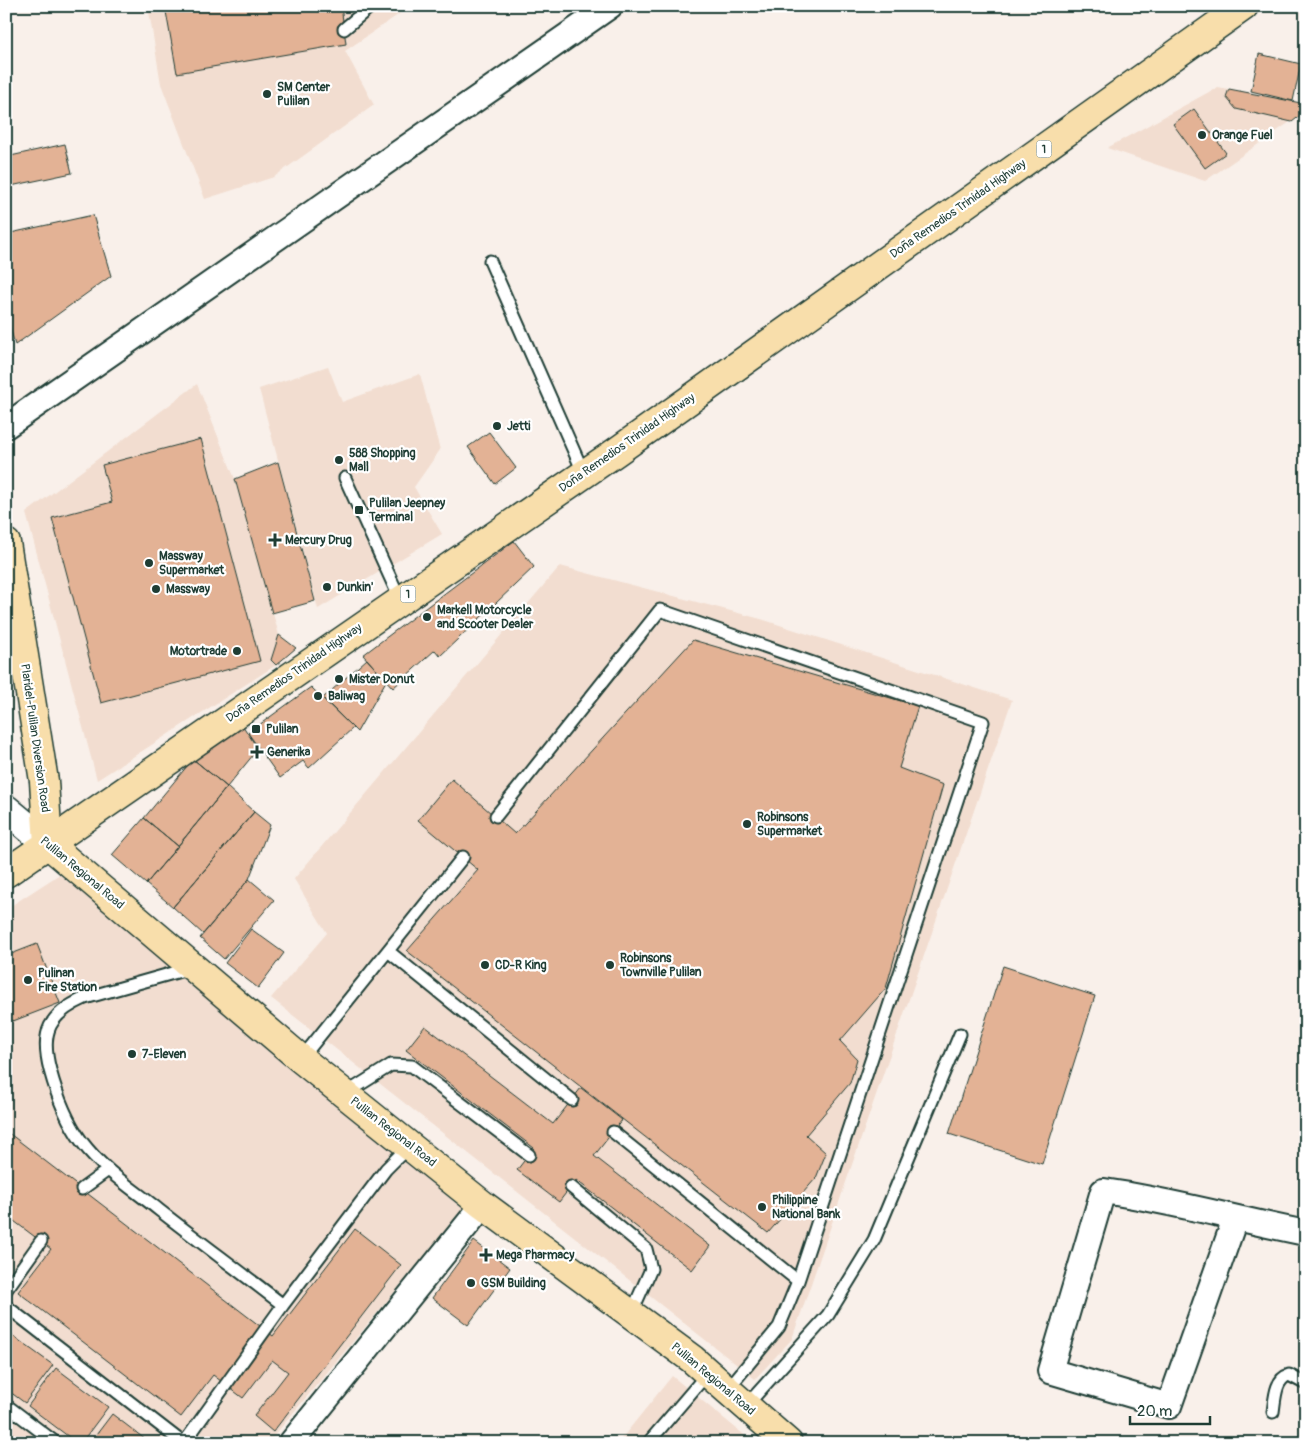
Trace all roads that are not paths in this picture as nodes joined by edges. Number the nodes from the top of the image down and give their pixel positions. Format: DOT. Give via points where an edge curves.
graph roads {
  1 [pos="371,6"];
  2 [pos="610,6"];
  3 [pos="1244,6"];
  4 [pos="344,29"];
  5 [pos="490,261"];
  6 [pos="6,426"];
  7 [pos="584,474"];
  8 [pos="344,478"];
  9 [pos="6,543"];
  10 [pos="400,599"];
  11 [pos="6,809"];
  12 [pos="496,816"];
  13 [pos="48,844"];
  14 [pos="463,857"];
  15 [pos="6,873"];
  16 [pos="388,951"];
  17 [pos="194,967"];
  18 [pos="960,1034"];
  19 [pos="301,1060"];
  20 [pos="345,1094"];
  21 [pos="572,1100"];
  22 [pos="613,1132"];
  23 [pos="410,1145"];
  24 [pos="529,1155"];
  25 [pos="108,1170"];
  26 [pos="571,1187"];
  27 [pos="82,1189"];
  28 [pos="483,1205"];
  29 [pos="1235,1219"];
  30 [pos="1306,1233"];
  31 [pos="41,1241"];
  32 [pos="798,1281"];
  33 [pos="6,1290"];
  34 [pos="283,1305"];
  35 [pos="6,1306"];
  36 [pos="631,1314"];
  37 [pos="1306,1384"];
  38 [pos="726,1390"];
  39 [pos="6,1405"];
  40 [pos="1273,1412"];
  41 [pos="56,1443"];
  42 [pos="184,1443"];
  43 [pos="290,1443"];
  44 [pos="648,1443"];
  45 [pos="788,1443"];
  1 -- 4 [label="lane"];
  2 -- 6 [label="street"];
  3 -- 7 [label="main road, Doña Remedios Trinidad Highway / 1"];
  5 -- 7 [label="lane"];
  7 -- 10 [label="main road, Doña Remedios Trinidad Highway / 1"];
  8 -- 10 [label="lane"];
  9 -- 13 [label="main road, Plaridel-Pulilan Diversion Road" via="44,781"];
  10 -- 13 [label="main road, Doña Remedios Trinidad Highway / 1"];
  11 -- 13 [label="main road, Pulilan Regional Road"];
  12 -- 32 [label="lane" via="660,610 983,722"];
  13 -- 15 [label="main road, Doña Remedios Trinidad Highway / 1"];
  13 -- 17 [label="main road, Pulilan Regional Road"];
  14 -- 16 [label="lane"];
  16 -- 19 [label="lane"];
  16 -- 21 [label="lane"];
  17 -- 19 [label="main road, Pulilan Regional Road"];
  17 -- 25 [label="lane" via="85,998 70,1005 45,1036 46,1054 57,1094 68,1119 83,1143"];
  18 -- 38 [label="lane" via="874,1240 828,1314"];
  19 -- 20 [label="main road, Pulilan Regional Road"];
  20 -- 23 [label="main road, Pulilan Regional Road"];
  20 -- 24 [label="lane" via="391,1065 412,1066"];
  22 -- 32 [label="lane"];
  23 -- 28 [label="main road, Pulilan Regional Road"];
  23 -- 34 [label="lane" via="386,1169"];
  25 -- 27 [label="lane"];
  25 -- 34 [label="lane"];
  26 -- 36 [label="lane" via="646,1249 650,1269"];
  28 -- 36 [label="main road, Pulilan Regional Road"];
  28 -- 43 [label="street"];
  29 -- 29 [label="street" via="1169,1406 1050,1371 1103,1191"];
  29 -- 30 [label="street"];
  31 -- 33 [label="lane"];
  32 -- 38 [label="lane" via="779,1327"];
  34 -- 42 [label="lane"];
  35 -- 42 [label="lane"];
  36 -- 38 [label="main road, Pulilan Regional Road" via="692,1359"];
  37 -- 40 [label="lane" via="1289,1375 1279,1381"];
  38 -- 44 [label="lane"];
  38 -- 45 [label="main road, Pulilan Regional Road"];
  39 -- 41 [label="lane"];
}
